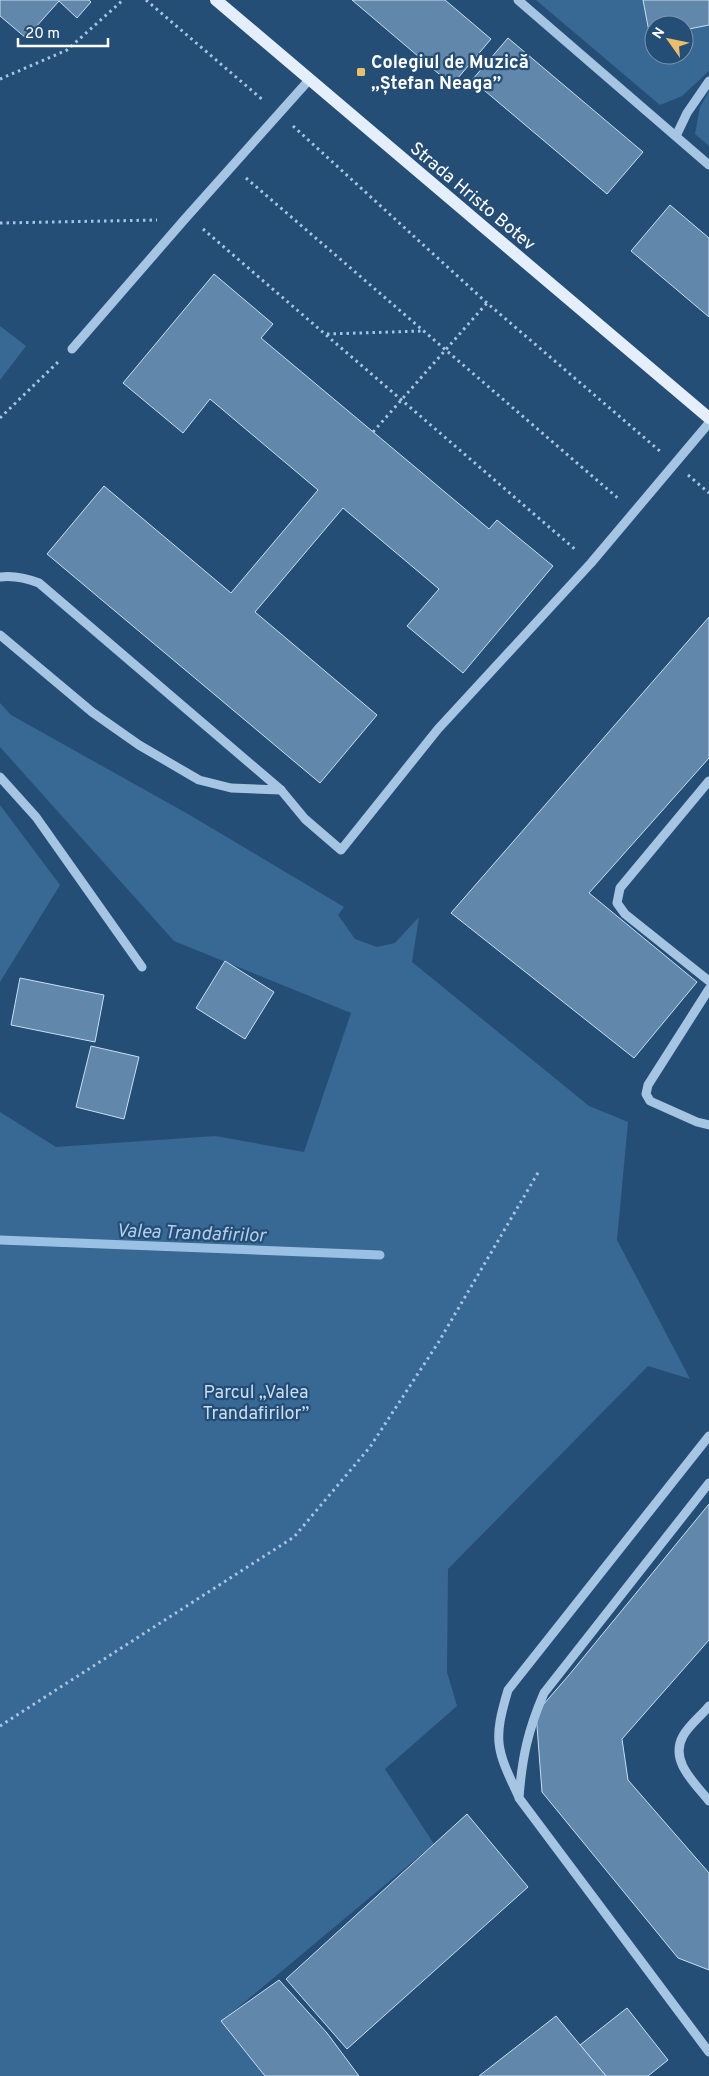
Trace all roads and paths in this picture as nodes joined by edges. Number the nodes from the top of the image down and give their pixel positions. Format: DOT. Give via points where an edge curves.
graph roads {
  1 [pos="123,0"];
  2 [pos="146,0"];
  3 [pos="216,0"];
  4 [pos="518,0"];
  5 [pos="0,79"];
  6 [pos="309,80"];
  7 [pos="709,82"];
  8 [pos="279,114"];
  9 [pos="676,136"];
  10 [pos="709,165"];
  11 [pos="232,166"];
  12 [pos="186,218"];
  13 [pos="0,223"];
  14 [pos="487,303"];
  15 [pos="424,330"];
  16 [pos="326,334"];
  17 [pos="72,350"];
  18 [pos="446,350"];
  19 [pos="403,400"];
  20 [pos="0,418"];
  21 [pos="709,418"];
  22 [pos="709,423"];
  23 [pos="373,432"];
  24 [pos="674,464"];
  25 [pos="709,492"];
  26 [pos="634,512"];
  27 [pos="591,563"];
  28 [pos="0,577"];
  29 [pos="0,635"];
  30 [pos="0,777"];
  31 [pos="709,781"];
  32 [pos="281,790"];
  33 [pos="142,967"];
  34 [pos="709,981"];
  35 [pos="709,989"];
  36 [pos="709,1125"];
  37 [pos="539,1171"];
  38 [pos="709,1436"];
  39 [pos="709,1483"];
  40 [pos="709,1706"];
  41 [pos="0,1726"];
  42 [pos="519,1798"];
  43 [pos="709,1801"];
  44 [pos="709,2052"];
  1 -- 5 [label="path" via="67,50"];
  2 -- 8 [label="path"];
  3 -- 6 [label="main road, Strada Hristo Botev"];
  4 -- 9 [label="lane"];
  6 -- 8 [label="lane"];
  6 -- 21 [label="main road, Strada Hristo Botev"];
  7 -- 9 [label="lane" via="687,113"];
  8 -- 11 [label="lane"];
  8 -- 14 [label="path"];
  9 -- 10 [label="lane"];
  11 -- 12 [label="lane"];
  11 -- 15 [label="path"];
  12 -- 13 [label="path"];
  12 -- 16 [label="path"];
  12 -- 17 [label="lane"];
  14 -- 18 [label="path"];
  14 -- 24 [label="path"];
  15 -- 16 [label="path"];
  15 -- 18 [label="path"];
  16 -- 19 [label="path"];
  17 -- 20 [label="path"];
  18 -- 19 [label="path"];
  18 -- 26 [label="path"];
  19 -- 23 [label="path"];
  19 -- 27 [label="path"];
  22 -- 24 [label="lane"];
  24 -- 25 [label="path"];
  24 -- 26 [label="lane"];
  26 -- 27 [label="lane"];
  27 -- 32 [label="lane" via="438,729 341,850 305,819"];
  28 -- 32 [label="lane" via="19,577 39,583"];
  29 -- 32 [label="lane" via="92,712 139,745 199,780 231,788"];
  30 -- 33 [label="lane" via="36,817"];
  31 -- 34 [label="lane" via="620,888 617,902 625,914"];
  35 -- 36 [label="lane" via="648,1085 646,1094 650,1100"];
  37 -- 41 [label="path" via="438,1343 370,1447 294,1537"];
  38 -- 42 [label="lane" via="508,1690 497,1734 501,1760"];
  39 -- 42 [label="lane" via="544,1693 523,1752"];
  40 -- 43 [label="lane" via="682,1736 678,1751 680,1762"];
  42 -- 44 [label="lane"];
}
